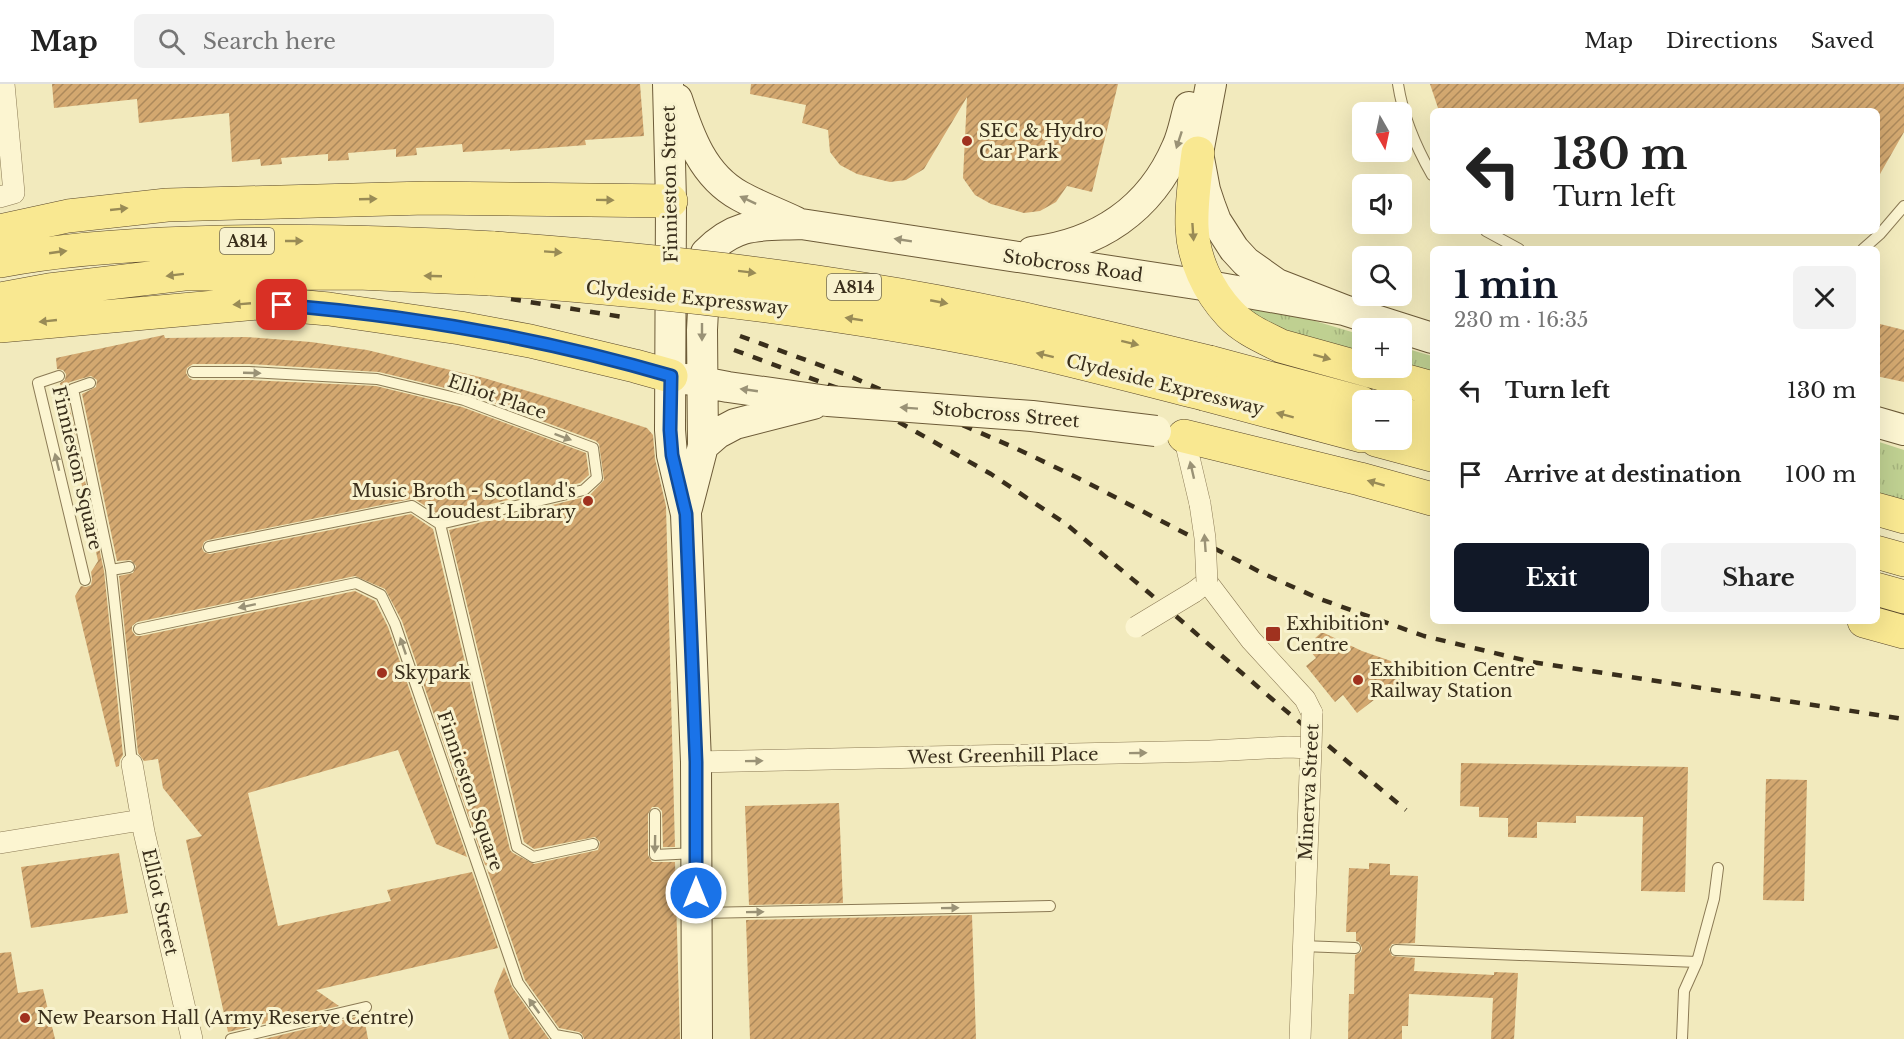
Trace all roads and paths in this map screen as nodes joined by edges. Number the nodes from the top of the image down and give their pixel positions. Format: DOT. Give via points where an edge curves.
graph roads {
  1 [pos="4,84"];
  2 [pos="670,84"];
  3 [pos="1194,84"];
  4 [pos="1211,84"];
  5 [pos="1398,84"];
  6 [pos="1198,153"];
  7 [pos="1430,171"];
  8 [pos="7,195"];
  9 [pos="671,201"];
  10 [pos="1904,206"];
  11 [pos="801,224"];
  12 [pos="0,231"];
  13 [pos="1492,234"];
  14 [pos="1880,234"];
  15 [pos="1880,234"];
  16 [pos="1514,246"];
  17 [pos="1866,246"];
  18 [pos="1002,256"];
  19 [pos="0,261"];
  20 [pos="493,263"];
  21 [pos="1209,286"];
  22 [pos="0,299"];
  23 [pos="1344,310"];
  24 [pos="0,326"];
  25 [pos="1430,337"];
  26 [pos="193,372"];
  27 [pos="59,376"];
  28 [pos="671,376"];
  29 [pos="1206,378"];
  30 [pos="704,381"];
  31 [pos="90,383"];
  32 [pos="1430,387"];
  33 [pos="828,401"];
  34 [pos="1352,401"];
  35 [pos="1412,417"];
  36 [pos="1430,421"];
  37 [pos="1880,423"];
  38 [pos="1904,430"];
  39 [pos="1352,432"];
  40 [pos="1170,433"];
  41 [pos="704,446"];
  42 [pos="1412,450"];
  43 [pos="1430,454"];
  44 [pos="1430,498"];
  45 [pos="1880,510"];
  46 [pos="686,514"];
  47 [pos="1904,517"];
  48 [pos="440,524"];
  49 [pos="209,547"];
  50 [pos="1880,553"];
  51 [pos="1904,560"];
  52 [pos="129,567"];
  53 [pos="111,570"];
  54 [pos="85,580"];
  55 [pos="1201,587"];
  56 [pos="1880,590"];
  57 [pos="1904,597"];
  58 [pos="1875,624"];
  59 [pos="140,629"];
  60 [pos="1133,629"];
  61 [pos="1904,632"];
  62 [pos="1311,748"];
  63 [pos="696,762"];
  64 [pos="132,764"];
  65 [pos="656,814"];
  66 [pos="141,820"];
  67 [pos="0,843"];
  68 [pos="593,844"];
  69 [pos="696,853"];
  70 [pos="1718,868"];
  71 [pos="1050,906"];
  72 [pos="696,913"];
  73 [pos="1302,946"];
  74 [pos="1355,948"];
  75 [pos="1396,950"];
  76 [pos="1697,962"];
  77 [pos="366,1007"];
  78 [pos="192,1039"];
  79 [pos="231,1039"];
  80 [pos="577,1039"];
  81 [pos="697,1039"];
  82 [pos="1300,1039"];
  83 [pos="1682,1039"];
  1 -- 8 [label="street"];
  2 -- 9 [label="street, Finnieston Street"];
  11 -- 2 [label="street, one-way" via="738,195 711,171 698,153"];
  3 -- 18 [label="street, one-way" via="1179,144 1158,183 1128,215 1085,240 1062,248"];
  4 -- 6 [label="street, Stobcross Road"];
  5 -- 7 [label="lane" via="1414,140"];
  6 -- 21 [label="main road, one-way" via="1193,242"];
  6 -- 23 [label="street, Stobcross Road" via="1216,220 1246,262 1277,284"];
  12 -- 9 [label="main road, one-way" via="68,216 167,205 426,198"];
  9 -- 28 [label="street, Finnieston Street"];
  10 -- 15 [label="lane"];
  18 -- 11 [label="street, Stobcross Road, one-way"];
  11 -- 30 [label="street, one-way" via="741,229 706,253"];
  13 -- 16 [label="lane"];
  14 -- 17 [label="lane"];
  18 -- 21 [label="street, Stobcross Road"];
  19 -- 20 [label="main road, Clydeside Expressway / A814, one-way" via="83,248 323,241 440,244"];
  20 -- 22 [label="main road, Clydeside Expressway / A814, one-way" via="358,273 184,274"];
  20 -- 29 [label="main road, Clydeside Expressway / A814, bridge" via="564,284 886,324"];
  21 -- 23 [label="street, Stobcross Road"];
  21 -- 32 [label="main road, one-way" via="1231,315 1281,346"];
  23 -- 25 [label="street, Stobcross Road"];
  28 -- 24 [label="main road, one-way" via="460,328 259,303"];
  26 -- 48 [label="lane, Elliot Place, one-way" via="377,379 464,400 593,448 597,478 584,490"];
  54 -- 27 [label="lane, Finnieston Square, one-way" via="38,383"];
  28 -- 30 [label="street, Stobcross Street"];
  28 -- 46 [label="street, Finnieston Street" via="672,455"];
  29 -- 34 [label="main road, Clydeside Expressway / A814"];
  39 -- 29 [label="main road, Clydeside Expressway / A814, one-way"];
  33 -- 30 [label="street, Stobcross Street, one-way"];
  30 -- 41 [label="street"];
  31 -- 53 [label="lane" via="73,389"];
  40 -- 33 [label="street, Stobcross Street, one-way, bridge" via="1032,416"];
  33 -- 41 [label="street, Stobcross Street" via="735,424"];
  35 -- 36 [label="main road"];
  37 -- 38 [label="street"];
  44 -- 40 [label="main road, one-way"];
  55 -- 40 [label="street, one-way, bridge" via="1205,538 1200,504"];
  41 -- 46 [label="street"];
  42 -- 43 [label="main road"];
  45 -- 47 [label="main road"];
  46 -- 63 [label="street, Finnieston Street"];
  48 -- 49 [label="lane" via="412,506"];
  48 -- 68 [label="lane" via="517,848 533,857"];
  50 -- 51 [label="main road"];
  52 -- 53 [label="lane"];
  53 -- 64 [label="lane"];
  55 -- 60 [label="street, bridge"];
  55 -- 62 [label="street, Minerva Street, bridge" via="1305,699 1312,713"];
  56 -- 57 [label="main road"];
  58 -- 61 [label="main road"];
  80 -- 59 [label="lane, Finnieston Square, one-way" via="555,1035 518,983 395,624 381,595 356,583"];
  63 -- 62 [label="street, West Greenhill Place, one-way"];
  62 -- 73 [label="street, Minerva Street"];
  63 -- 69 [label="street, Finnieston Street"];
  64 -- 66 [label="street, Elliot Street"];
  65 -- 69 [label="lane, one-way" via="655,855"];
  66 -- 67 [label="street"];
  66 -- 78 [label="street, Elliot Street"];
  69 -- 72 [label="street, Finnieston Street"];
  70 -- 76 [label="lane"];
  72 -- 71 [label="lane, one-way"];
  72 -- 81 [label="street, Finnieston Street"];
  73 -- 74 [label="lane"];
  73 -- 82 [label="street, Minerva Street"];
  75 -- 76 [label="lane"];
  76 -- 83 [label="lane" via="1684,991"];
  77 -- 79 [label="lane"];
}
